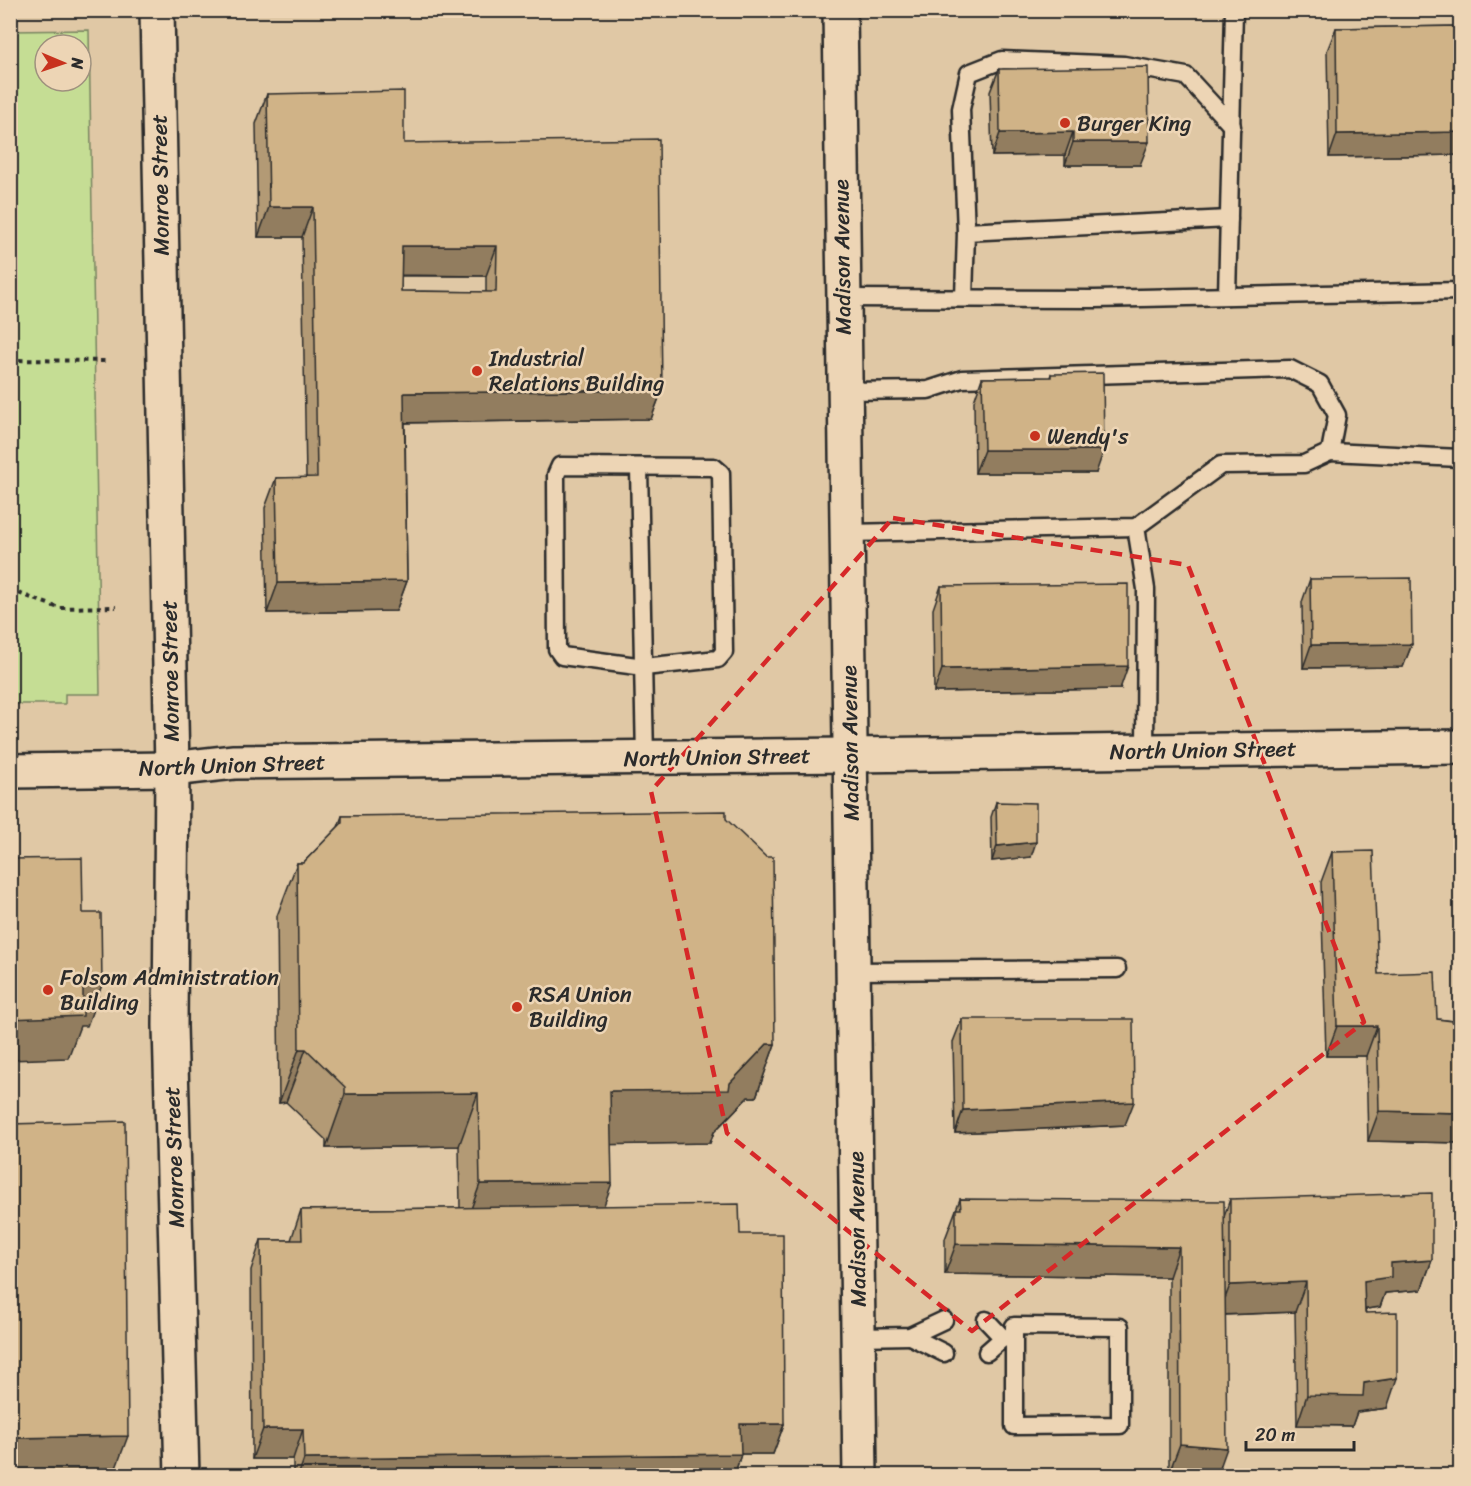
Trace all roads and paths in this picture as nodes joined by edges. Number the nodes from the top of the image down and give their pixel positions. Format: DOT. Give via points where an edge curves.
graph roads {
  1 [pos="157,10"];
  2 [pos="840,10"];
  3 [pos="1234,10"];
  4 [pos="1232,126"];
  5 [pos="1230,219"];
  6 [pos="966,232"];
  7 [pos="1461,291"];
  8 [pos="1227,297"];
  9 [pos="843,298"];
  10 [pos="964,298"];
  11 [pos="10,360"];
  12 [pos="108,361"];
  13 [pos="845,391"];
  14 [pos="1330,452"];
  15 [pos="1461,458"];
  16 [pos="639,468"];
  17 [pos="1136,527"];
  18 [pos="848,533"];
  19 [pos="10,590"];
  20 [pos="116,607"];
  21 [pos="644,667"];
  22 [pos="1461,747"];
  23 [pos="1146,751"];
  24 [pos="850,755"];
  25 [pos="645,758"];
  26 [pos="172,769"];
  27 [pos="10,771"];
  28 [pos="1117,969"];
  29 [pos="853,971"];
  30 [pos="944,1320"];
  31 [pos="986,1320"];
  32 [pos="910,1336"];
  33 [pos="859,1337"];
  34 [pos="1009,1338"];
  35 [pos="987,1352"];
  36 [pos="944,1353"];
  37 [pos="182,1476"];
  38 [pos="860,1476"];
  1 -- 26 [label="main road, Monroe Street"];
  2 -- 9 [label="main road, Madison Avenue"];
  3 -- 4 [label="lane"];
  4 -- 5 [label="lane"];
  4 -- 6 [label="lane" via="1186,76 1124,65 1002,60 969,73 961,109"];
  5 -- 6 [label="lane"];
  5 -- 8 [label="lane"];
  6 -- 10 [label="lane"];
  7 -- 8 [label="lane"];
  8 -- 10 [label="lane"];
  9 -- 10 [label="lane"];
  9 -- 13 [label="main road, Madison Avenue"];
  11 -- 12 [label="path"];
  13 -- 14 [label="lane" via="928,390 962,379 1290,369 1320,384 1337,415"];
  13 -- 18 [label="main road, Madison Avenue"];
  14 -- 15 [label="lane"];
  14 -- 17 [label="lane" via="1304,464 1221,465"];
  16 -- 21 [label="lane"];
  16 -- 21 [label="lane" via="714,467 721,473 722,485 724,652 718,659"];
  16 -- 21 [label="lane" via="560,466 556,475 557,650 562,656"];
  17 -- 18 [label="lane"];
  17 -- 23 [label="lane" via="1146,589"];
  18 -- 24 [label="main road, Madison Avenue"];
  19 -- 20 [label="path" via="59,608"];
  21 -- 25 [label="lane"];
  22 -- 23 [label="main road, North Union Street"];
  23 -- 24 [label="main road, North Union Street"];
  24 -- 25 [label="main road, North Union Street"];
  24 -- 29 [label="main road, Madison Avenue"];
  25 -- 26 [label="main road, North Union Street" via="234,762"];
  26 -- 27 [label="main road, North Union Street"];
  26 -- 37 [label="main road, Monroe Street" via="170,1026"];
  28 -- 29 [label="lane"];
  29 -- 33 [label="main road, Madison Avenue"];
  30 -- 32 [label="lane"];
  31 -- 34 [label="lane"];
  32 -- 33 [label="lane"];
  32 -- 36 [label="lane"];
  33 -- 38 [label="main road, Madison Avenue"];
  34 -- 34 [label="lane" via="1014,1426 1120,1425 1120,1327 1014,1326"];
  34 -- 35 [label="lane"];
}
